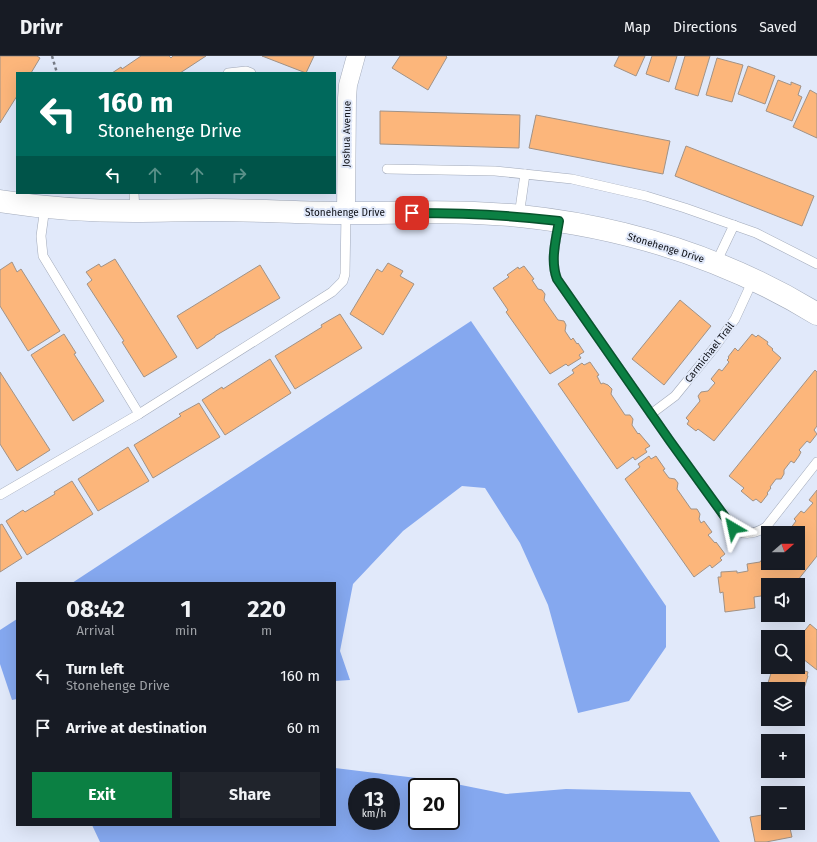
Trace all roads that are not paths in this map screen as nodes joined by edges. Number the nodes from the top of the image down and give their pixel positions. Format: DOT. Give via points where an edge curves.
graph roads {
  1 [pos="356,56"];
  2 [pos="237,72"];
  3 [pos="248,72"];
  4 [pos="341,98"];
  5 [pos="387,169"];
  6 [pos="524,174"];
  7 [pos="0,201"];
  8 [pos="135,202"];
  9 [pos="45,207"];
  10 [pos="346,213"];
  11 [pos="518,216"];
  12 [pos="559,221"];
  13 [pos="734,225"];
  14 [pos="716,263"];
  15 [pos="817,264"];
  16 [pos="753,280"];
  17 [pos="817,314"];
  18 [pos="139,414"];
  19 [pos="651,414"];
  20 [pos="817,462"];
  21 [pos="0,495"];
  1 -- 4 [label="street, Joshua Avenue" via="348,85"];
  2 -- 3 [label="lane"];
  4 -- 10 [label="street, Joshua Avenue"];
  5 -- 6 [label="lane"];
  6 -- 11 [label="lane"];
  6 -- 13 [label="lane" via="572,179 646,196"];
  7 -- 9 [label="street, Stonehenge Drive"];
  8 -- 9 [label="street, Stonehenge Drive"];
  8 -- 10 [label="street, Stonehenge Drive" via="208,210"];
  9 -- 18 [label="lane" via="43,256"];
  10 -- 11 [label="street, Stonehenge Drive" via="467,213"];
  10 -- 18 [label="lane" via="345,274 338,287"];
  11 -- 12 [label="street, Stonehenge Drive"];
  12 -- 14 [label="street, Stonehenge Drive" via="641,238"];
  12 -- 19 [label="lane" via="554,262 557,279"];
  13 -- 14 [label="lane"];
  13 -- 15 [label="lane"];
  14 -- 16 [label="street, Stonehenge Drive"];
  16 -- 17 [label="street, Stonehenge Drive"];
  16 -- 19 [label="lane, Carmichael Trail" via="735,319 714,348 675,396"];
  18 -- 21 [label="lane"];
  19 -- 20 [label="lane" via="739,533 754,533 766,527"];
}
